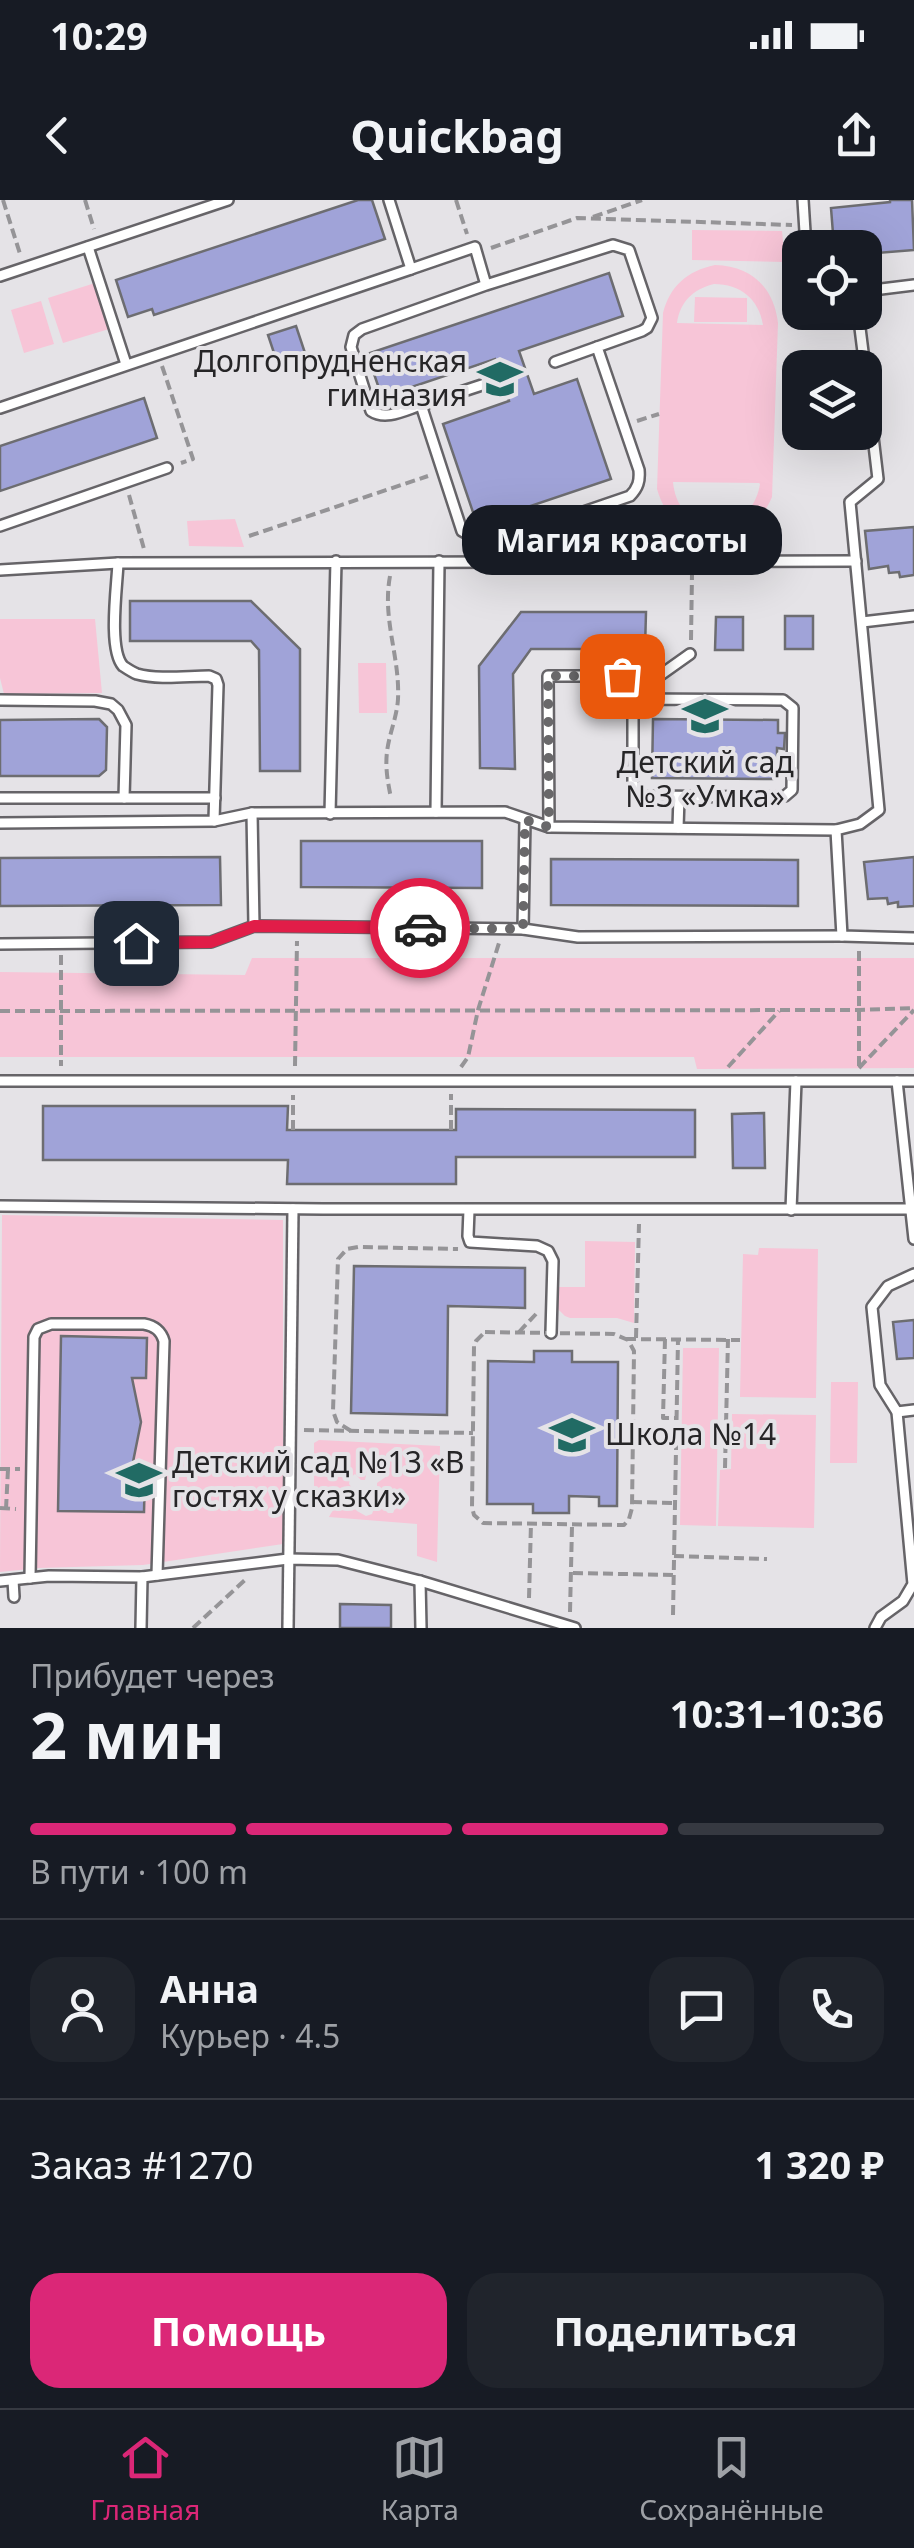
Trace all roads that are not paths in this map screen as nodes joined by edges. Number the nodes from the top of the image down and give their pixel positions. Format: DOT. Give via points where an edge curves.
graph roads {
  1 [pos="228,200"];
  2 [pos="389,200"];
  3 [pos="803,200"];
  4 [pos="805,230"];
  5 [pos="94,245"];
  6 [pos="411,269"];
  7 [pos="0,276"];
  8 [pos="486,285"];
  9 [pos="914,285"];
  10 [pos="882,289"];
  11 [pos="597,348"];
  12 [pos="555,362"];
  13 [pos="126,364"];
  14 [pos="488,383"];
  15 [pos="420,406"];
  16 [pos="0,408"];
  17 [pos="875,450"];
  18 [pos="167,468"];
  19 [pos="0,526"];
  20 [pos="508,537"];
  21 [pos="336,561"];
  22 [pos="440,561"];
  23 [pos="508,561"];
  24 [pos="856,561"];
  25 [pos="118,563"];
  26 [pos="0,570"];
  27 [pos="914,616"];
  28 [pos="862,622"];
  29 [pos="690,654"];
  30 [pos="0,700"];
  31 [pos="679,797"];
  32 [pos="0,798"];
  33 [pos="124,798"];
  34 [pos="215,798"];
  35 [pos="436,812"];
  36 [pos="252,813"];
  37 [pos="330,814"];
  38 [pos="525,820"];
  39 [pos="214,821"];
  40 [pos="0,822"];
  41 [pos="549,827"];
  42 [pos="678,828"];
  43 [pos="836,830"];
  44 [pos="254,926"];
  45 [pos="523,929"];
  46 [pos="842,936"];
  47 [pos="914,938"];
  48 [pos="0,944"];
  49 [pos="0,1080"];
  50 [pos="796,1081"];
  51 [pos="897,1082"];
  52 [pos="914,1082"];
  53 [pos="0,1206"];
  54 [pos="293,1209"];
  55 [pos="911,1209"];
  56 [pos="469,1210"];
  57 [pos="790,1210"];
  58 [pos="914,1239"];
  59 [pos="914,1274"];
  60 [pos="551,1333"];
  61 [pos="914,1410"];
  62 [pos="897,1412"];
  63 [pos="288,1559"];
  64 [pos="157,1575"];
  65 [pos="142,1577"];
  66 [pos="30,1578"];
  67 [pos="13,1580"];
  68 [pos="0,1581"];
  69 [pos="420,1581"];
  70 [pos="14,1597"];
  71 [pos="141,1628"];
  72 [pos="288,1628"];
  73 [pos="421,1628"];
  74 [pos="574,1628"];
  75 [pos="875,1628"];
  1 -- 5 [label="lane"];
  2 -- 6 [label="lane"];
  3 -- 4 [label="lane"];
  5 -- 7 [label="lane"];
  5 -- 13 [label="lane"];
  6 -- 8 [label="lane" via="475,246"];
  6 -- 13 [label="lane"];
  8 -- 11 [label="lane" via="624,246 652,318 642,331"];
  8 -- 15 [label="lane" via="354,335 351,347 371,412 387,416"];
  9 -- 10 [label="lane"];
  11 -- 12 [label="lane"];
  11 -- 20 [label="lane" via="638,484 630,496"];
  13 -- 16 [label="lane"];
  14 -- 15 [label="lane"];
  15 -- 20 [label="lane" via="462,531 493,543"];
  17 -- 24 [label="lane" via="878,480 850,502"];
  18 -- 19 [label="lane"];
  20 -- 23 [label="lane"];
  21 -- 22 [label="lane"];
  21 -- 25 [label="lane"];
  21 -- 37 [label="lane"];
  22 -- 23 [label="lane"];
  22 -- 35 [label="lane"];
  23 -- 24 [label="lane"];
  24 -- 28 [label="lane"];
  25 -- 26 [label="lane"];
  25 -- 34 [label="lane" via="115,635 122,665 146,675 216,678"];
  27 -- 28 [label="lane"];
  28 -- 43 [label="lane" via="879,810"];
  29 -- 41 [label="lane" via="658,676 548,676"];
  30 -- 33 [label="lane" via="111,704 126,724"];
  31 -- 31 [label="lane" via="647,797 634,788 633,699 791,705 789,794"];
  31 -- 42 [label="lane"];
  32 -- 33 [label="lane"];
  33 -- 34 [label="lane"];
  34 -- 39 [label="lane"];
  35 -- 37 [label="lane"];
  35 -- 38 [label="lane" via="505,812"];
  36 -- 37 [label="lane"];
  36 -- 39 [label="lane"];
  36 -- 44 [label="lane"];
  38 -- 41 [label="lane"];
  38 -- 45 [label="lane"];
  39 -- 40 [label="lane"];
  41 -- 42 [label="lane"];
  42 -- 43 [label="lane"];
  43 -- 46 [label="lane"];
  44 -- 45 [label="lane"];
  44 -- 48 [label="lane" via="211,942"];
  45 -- 46 [label="lane" via="578,937"];
  46 -- 47 [label="lane"];
  49 -- 50 [label="lane"];
  50 -- 51 [label="lane"];
  50 -- 57 [label="lane"];
  51 -- 52 [label="lane"];
  51 -- 55 [label="lane"];
  53 -- 54 [label="lane"];
  54 -- 56 [label="lane"];
  54 -- 63 [label="lane"];
  55 -- 57 [label="lane"];
  55 -- 58 [label="lane"];
  56 -- 57 [label="lane"];
  56 -- 60 [label="lane" via="470,1242 548,1251"];
  59 -- 62 [label="lane" via="888,1286 872,1307 880,1385"];
  61 -- 62 [label="lane"];
  62 -- 75 [label="lane" via="913,1584"];
  63 -- 64 [label="lane"];
  63 -- 69 [label="lane" via="338,1560"];
  63 -- 72 [label="lane"];
  64 -- 65 [label="lane"];
  64 -- 66 [label="lane" via="162,1335 144,1324 50,1324 34,1337"];
  65 -- 66 [label="lane"];
  65 -- 71 [label="lane"];
  66 -- 67 [label="lane"];
  67 -- 68 [label="lane"];
  67 -- 70 [label="lane"];
  69 -- 73 [label="lane"];
  69 -- 74 [label="lane"];
}
